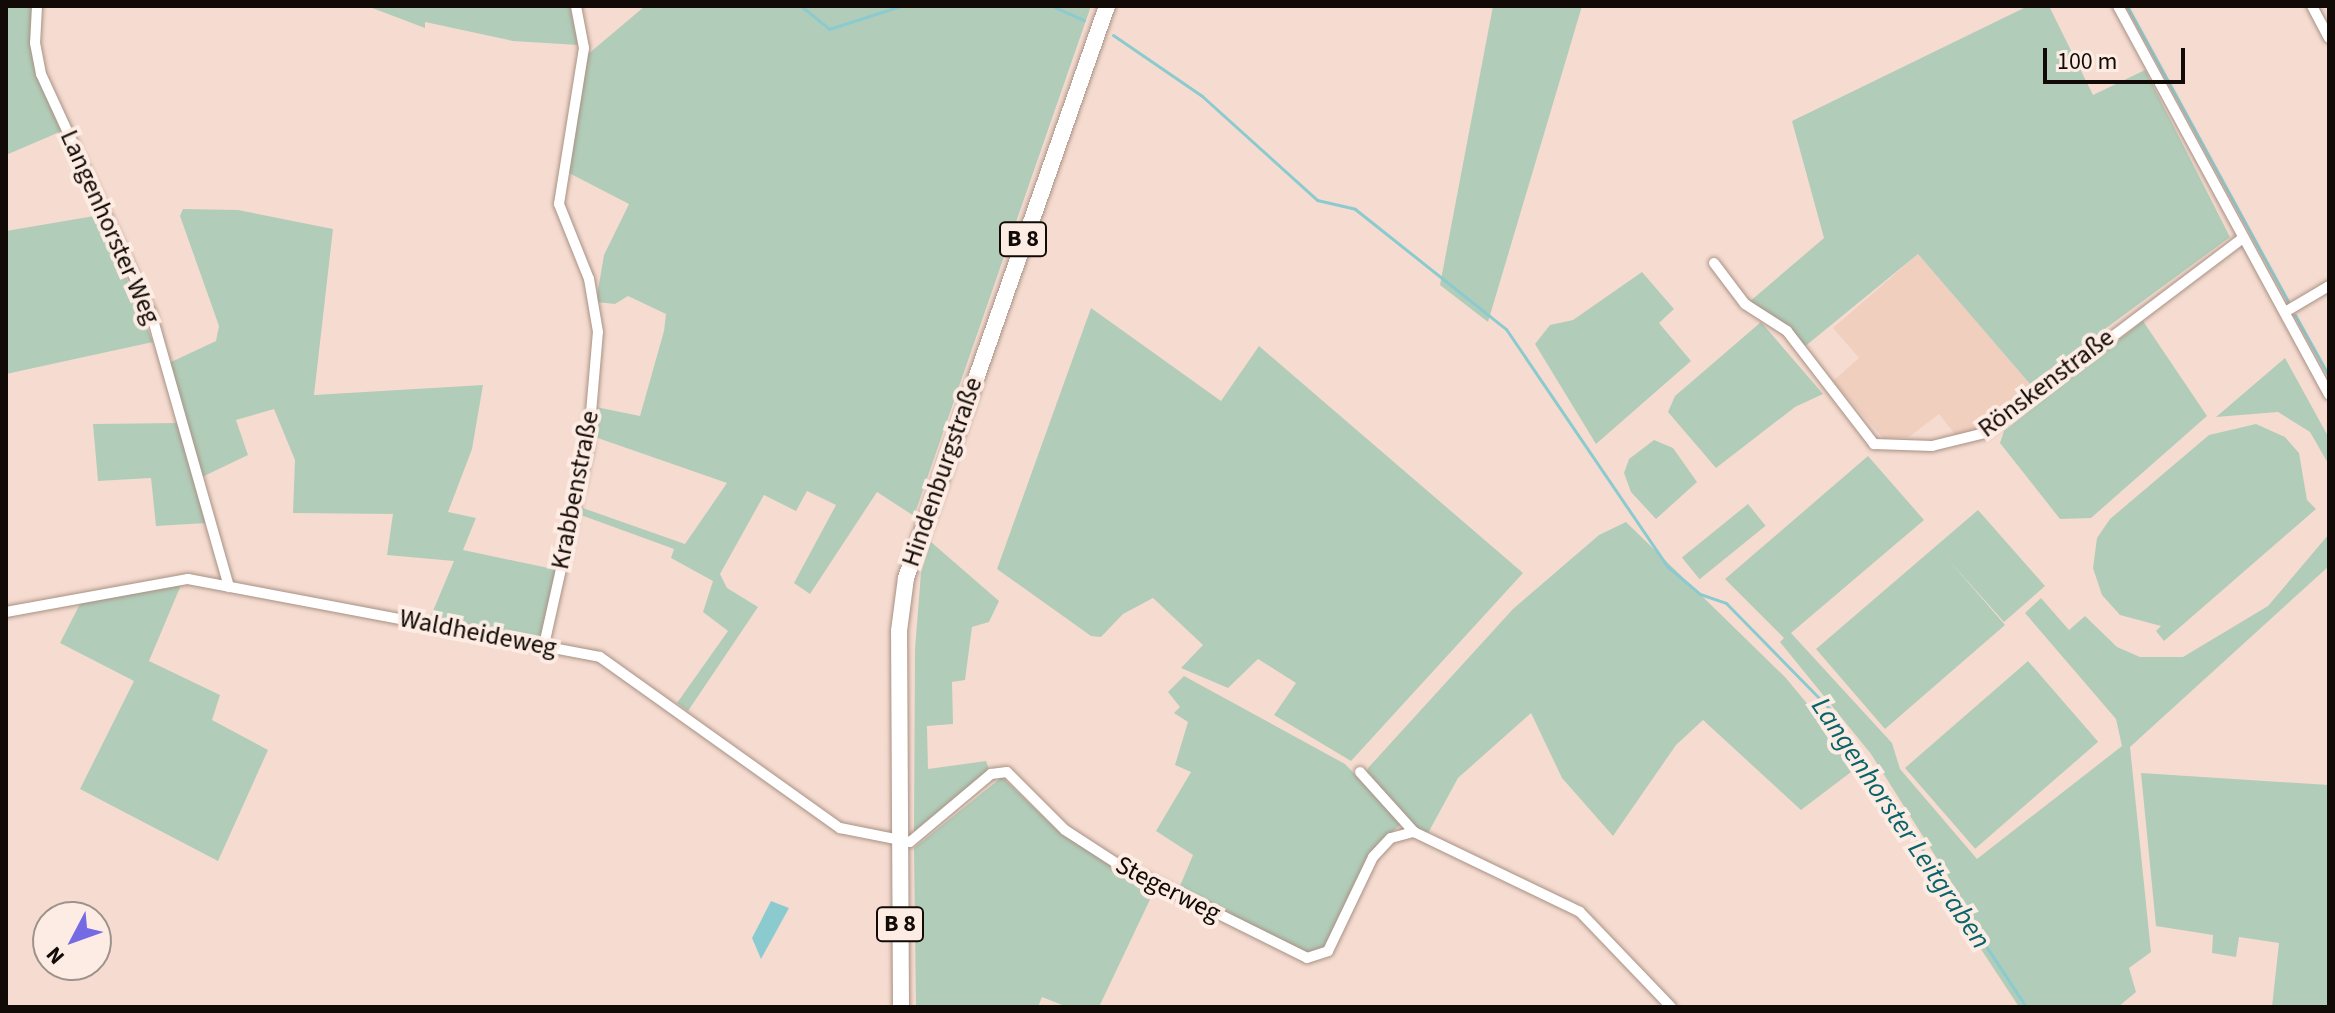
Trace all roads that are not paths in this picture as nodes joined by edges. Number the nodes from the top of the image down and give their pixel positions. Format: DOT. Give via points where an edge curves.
graph roads {
  1 [pos="37,6"];
  2 [pos="576,6"];
  3 [pos="1107,6"];
  4 [pos="2118,6"];
  5 [pos="2312,6"];
  6 [pos="2329,38"];
  7 [pos="2243,238"];
  8 [pos="1714,263"];
  9 [pos="2329,286"];
  10 [pos="2285,312"];
  11 [pos="2329,394"];
  12 [pos="229,587"];
  13 [pos="6,612"];
  14 [pos="544,645"];
  15 [pos="1360,772"];
  16 [pos="1414,832"];
  17 [pos="899,842"];
  18 [pos="901,1007"];
  19 [pos="1671,1007"];
  1 -- 12 [label="street, Langenhorster Weg" via="35,43 41,74 151,313"];
  2 -- 14 [label="street, Krabbenstraße" via="584,48 559,204 589,279 598,332 588,448"];
  3 -- 17 [label="main road, Hindenburgstraße / B 8" via="911,554 899,631"];
  4 -- 7 [label="street"];
  5 -- 6 [label="street"];
  7 -- 8 [label="street, Rönskenstraße" via="1985,433 1920,446 1874,444 1787,331 1745,304"];
  7 -- 10 [label="street"];
  9 -- 10 [label="street"];
  10 -- 11 [label="street"];
  12 -- 13 [label="street, Waldheideweg" via="154,580"];
  12 -- 14 [label="street, Waldheideweg"];
  14 -- 17 [label="street, Waldheideweg" via="600,657 624,670 840,828"];
  15 -- 16 [label="street"];
  16 -- 17 [label="street, Stegerweg" via="1391,838 1373,857 1332,945 1317,959 1116,863 1065,830 1007,772 991,774 922,835"];
  16 -- 19 [label="street" via="1580,912"];
  17 -- 18 [label="main road, Hindenburgstraße / B 8"];
}
